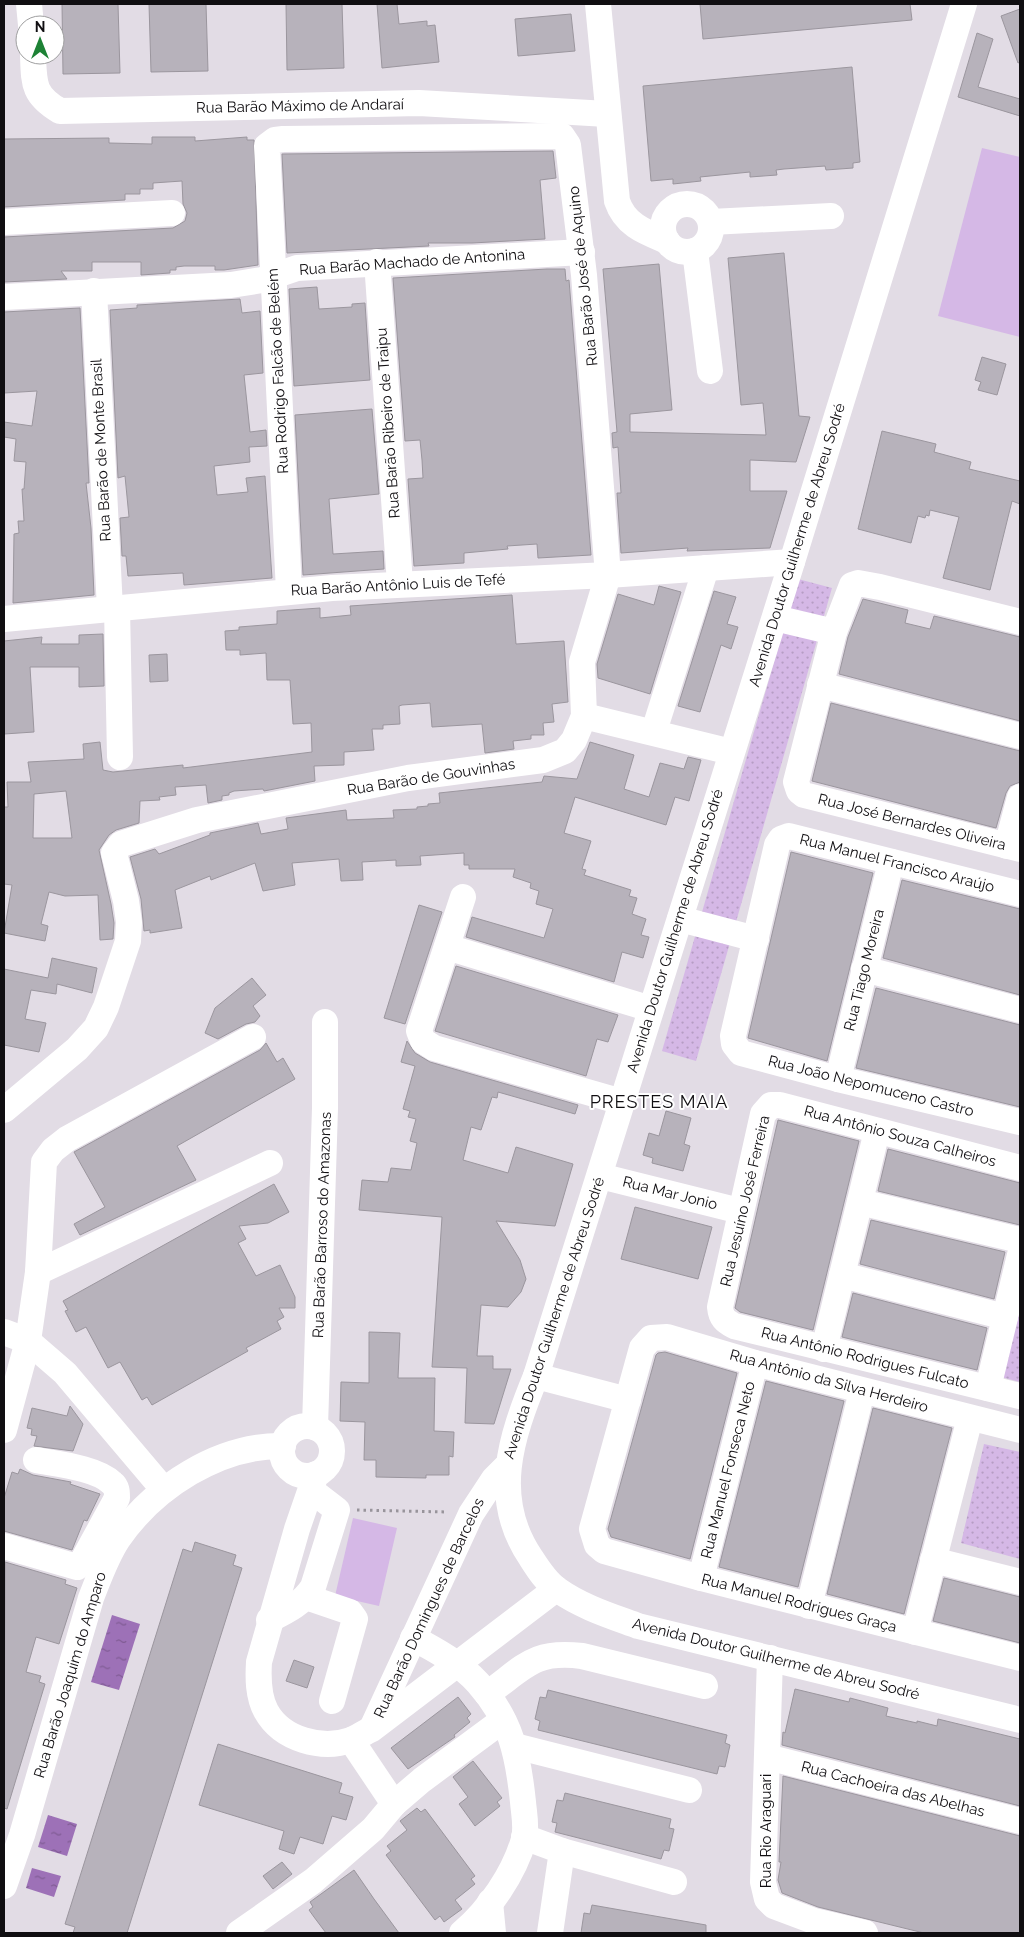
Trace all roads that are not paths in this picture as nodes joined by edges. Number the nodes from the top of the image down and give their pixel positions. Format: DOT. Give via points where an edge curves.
graph roads {
  1 [pos="598,4"];
  2 [pos="964,4"];
  3 [pos="34,65"];
  4 [pos="607,114"];
  5 [pos="266,150"];
  6 [pos="172,213"];
  7 [pos="831,216"];
  8 [pos="4,222"];
  9 [pos="711,222"];
  10 [pos="667,241"];
  11 [pos="695,251"];
  12 [pos="582,252"];
  13 [pos="377,262"];
  14 [pos="273,275"];
  15 [pos="94,291"];
  16 [pos="4,297"];
  17 [pos="710,371"];
  18 [pos="792,562"];
  19 [pos="706,568"];
  20 [pos="608,575"];
  21 [pos="400,583"];
  22 [pos="289,591"];
  23 [pos="114,609"];
  24 [pos="775,618"];
  25 [pos="4,619"];
  26 [pos="1020,622"];
  27 [pos="834,632"];
  28 [pos="820,685"];
  29 [pos="584,716"];
  30 [pos="654,732"];
  31 [pos="1020,736"];
  32 [pos="731,752"];
  33 [pos="120,756"];
  34 [pos="1020,797"];
  35 [pos="1014,848"];
  36 [pos="891,862"];
  37 [pos="1020,894"];
  38 [pos="463,897"];
  39 [pos="680,919"];
  40 [pos="756,939"];
  41 [pos="447,947"];
  42 [pos="864,969"];
  43 [pos="651,1009"];
  44 [pos="1020,1010"];
  45 [pos="325,1022"];
  46 [pos="253,1037"];
  47 [pos="838,1079"];
  48 [pos="622,1102"];
  49 [pos="780,1105"];
  50 [pos="4,1110"];
  51 [pos="1020,1122"];
  52 [pos="877,1131"];
  53 [pos="270,1163"];
  54 [pos="1020,1168"];
  55 [pos="600,1176"];
  56 [pos="860,1202"];
  57 [pos="740,1211"];
  58 [pos="1020,1240"];
  59 [pos="1020,1255"];
  60 [pos="38,1272"];
  61 [pos="842,1276"];
  62 [pos="720,1307"];
  63 [pos="1005,1317"];
  64 [pos="4,1332"];
  65 [pos="28,1341"];
  66 [pos="824,1349"];
  67 [pos="755,1363"];
  68 [pos="536,1376"];
  69 [pos="988,1388"];
  70 [pos="862,1391"];
  71 [pos="1020,1396"];
  72 [pos="628,1400"];
  73 [pos="970,1418"];
  74 [pos="315,1427"];
  75 [pos="4,1430"];
  76 [pos="1020,1430"];
  77 [pos="125,1444"];
  78 [pos="283,1446"];
  79 [pos="36,1460"];
  80 [pos="507,1466"];
  81 [pos="100,1477"];
  82 [pos="314,1482"];
  83 [pos="164,1490"];
  84 [pos="4,1546"];
  85 [pos="933,1560"];
  86 [pos="701,1578"];
  87 [pos="1020,1582"];
  88 [pos="556,1589"];
  89 [pos="306,1598"];
  90 [pos="809,1606"];
  91 [pos="269,1620"];
  92 [pos="915,1632"];
  93 [pos="413,1638"];
  94 [pos="770,1658"];
  95 [pos="1020,1658"];
  96 [pos="455,1664"];
  97 [pos="705,1686"];
  98 [pos="487,1694"];
  99 [pos="332,1701"];
  100 [pos="503,1720"];
  101 [pos="1020,1720"];
  102 [pos="361,1734"];
  103 [pos="515,1746"];
  104 [pos="767,1757"];
  105 [pos="689,1790"];
  106 [pos="394,1804"];
  107 [pos="1020,1822"];
  108 [pos="524,1837"];
  109 [pos="562,1851"];
  110 [pos="674,1882"];
  111 [pos="4,1886"];
  112 [pos="490,1902"];
  113 [pos="239,1933"];
  114 [pos="462,1933"];
  115 [pos="493,1933"];
  116 [pos="550,1933"];
  117 [pos="865,1933"];
  1 -- 4 [label="street"];
  2 -- 18 [label="street, Avenida Doutor Guilherme de Abreu Sodré"];
  3 -- 4 [label="street, Rua Barão Máximo de Andaraí" via="40,97 60,111 418,103"];
  4 -- 10 [label="street" via="615,190 621,212 642,230"];
  5 -- 12 [label="street, Rua Barão José de Aquino" via="270,142 283,139 562,136 568,145"];
  5 -- 14 [label="street, Rua Rodrigo Falcão de Belém"];
  6 -- 8 [label="street"];
  7 -- 9 [label="street"];
  9 -- 10 [label="street" via="700,207 680,204 669,211 663,222"];
  9 -- 11 [label="street" via="708,240"];
  10 -- 11 [label="street" via="682,252"];
  11 -- 17 [label="street"];
  12 -- 13 [label="street, Rua Barão Machado de Antonina"];
  12 -- 20 [label="street, Rua Barão José de Aquino"];
  13 -- 14 [label="street, Rua Barão Machado de Antonina" via="297,268"];
  13 -- 21 [label="street, Rua Barão Ribeiro de Traipu"];
  14 -- 15 [label="street, Rua Barão Machado de Antonina" via="231,285"];
  14 -- 22 [label="street, Rua Rodrigo Falcão de Belém"];
  15 -- 16 [label="street, Rua Barão Machado de Antonina"];
  15 -- 23 [label="street, Rua Barão de Monte Brasil"];
  18 -- 19 [label="street, Rua Barão Antônio Luis de Tefé"];
  18 -- 24 [label="street, Avenida Doutor Guilherme de Abreu Sodré"];
  19 -- 20 [label="street, Rua Barão Antônio Luis de Tefé"];
  19 -- 30 [label="street"];
  20 -- 21 [label="street, Rua Barão Antônio Luis de Tefé"];
  20 -- 29 [label="street, Rua Barão José de Aquino" via="582,662"];
  21 -- 22 [label="street, Rua Barão Antônio Luis de Tefé"];
  22 -- 23 [label="street, Rua Barão Antônio Luis de Tefé"];
  23 -- 25 [label="street, Rua Barão Antônio Luis de Tefé"];
  23 -- 33 [label="street, Rua Barão de Monte Brasil"];
  24 -- 27 [label="street"];
  24 -- 32 [label="street, Avenida Doutor Guilherme de Abreu Sodré"];
  26 -- 27 [label="street" via="858,583 849,589"];
  27 -- 28 [label="street"];
  28 -- 31 [label="street"];
  28 -- 35 [label="street, Rua José Bernardes Oliveira" via="796,782 799,791 804,795"];
  29 -- 30 [label="street"];
  29 -- 50 [label="street, Rua Barão de Gouvinhas" via="574,740 565,751 555,756 408,778 197,820 121,844 114,853 126,901 128,941 106,1006 96,1028 77,1049"];
  30 -- 32 [label="street"];
  32 -- 39 [label="street, Avenida Doutor Guilherme de Abreu Sodré"];
  34 -- 35 [label="street"];
  36 -- 37 [label="street, Rua Manuel Francisco Araújo"];
  36 -- 40 [label="street, Rua Manuel Francisco Araújo" via="789,836 780,839"];
  36 -- 42 [label="street, Rua Tiago Moreira"];
  38 -- 41 [label="street"];
  39 -- 40 [label="street"];
  39 -- 43 [label="street, Avenida Doutor Guilherme de Abreu Sodré"];
  40 -- 47 [label="street, Rua João Nepomuceno Castro" via="732,1036 734,1044 741,1053"];
  41 -- 43 [label="street"];
  41 -- 48 [label="street" via="420,1031 423,1041 434,1048"];
  42 -- 44 [label="street"];
  42 -- 47 [label="street, Rua Tiago Moreira"];
  43 -- 48 [label="street, Avenida Doutor Guilherme de Abreu Sodré"];
  45 -- 74 [label="street, Rua Barão Barroso do Amazonas"];
  46 -- 60 [label="street" via="67,1139 53,1150 44,1162"];
  47 -- 51 [label="street, Rua João Nepomuceno Castro"];
  48 -- 55 [label="street, Avenida Doutor Guilherme de Abreu Sodré"];
  49 -- 52 [label="street, Rua Antônio Souza Calheiros"];
  49 -- 57 [label="street, Rua Jesuíno José Ferreira" via="771,1105 763,1114"];
  52 -- 54 [label="street, Rua Antônio Souza Calheiros"];
  52 -- 56 [label="street"];
  53 -- 60 [label="street"];
  55 -- 57 [label="street, Rua Mar Jonio"];
  55 -- 68 [label="street, Avenida Doutor Guilherme de Abreu Sodré"];
  56 -- 58 [label="street"];
  56 -- 61 [label="street"];
  57 -- 62 [label="street, Rua Jesuíno José Ferreira"];
  59 -- 63 [label="street"];
  60 -- 65 [label="street"];
  61 -- 63 [label="street"];
  61 -- 66 [label="street"];
  62 -- 66 [label="street, Rua Antônio Rodrigues Fulcato" via="724,1321 734,1326"];
  63 -- 69 [label="street"];
  64 -- 65 [label="street"];
  65 -- 75 [label="street"];
  65 -- 77 [label="street" via="65,1373"];
  66 -- 69 [label="street, Rua Antônio Rodrigues Fulcato"];
  67 -- 70 [label="street, Rua Antônio da Silva Herdeiro"];
  67 -- 72 [label="street, Rua Antônio da Silva Herdeiro" via="667,1337 651,1338 642,1348"];
  67 -- 86 [label="street, Rua Manuel Fonseca Neto"];
  68 -- 72 [label="street"];
  68 -- 80 [label="street, Avenida Doutor Guilherme de Abreu Sodré" via="512,1441"];
  69 -- 71 [label="street, Rua Antônio Rodrigues Fulcato"];
  70 -- 73 [label="street, Rua Antônio da Silva Herdeiro"];
  70 -- 90 [label="street"];
  72 -- 86 [label="street, Rua Manuel Rodrigues Graça" via="592,1529 597,1545 604,1550"];
  73 -- 76 [label="street, Rua Antônio da Silva Herdeiro"];
  73 -- 85 [label="street"];
  74 -- 78 [label="street" via="300,1426 286,1438"];
  74 -- 82 [label="street" via="328,1437 332,1451 327,1466"];
  77 -- 81 [label="street"];
  77 -- 83 [label="street"];
  78 -- 82 [label="street" via="284,1461 290,1470"];
  78 -- 83 [label="street, Rua Barão Joaquim do Amparo" via="242,1450 221,1457"];
  79 -- 81 [label="street"];
  80 -- 88 [label="street, Avenida Doutor Guilherme de Abreu Sodré" via="513,1522 525,1549"];
  80 -- 93 [label="street, Rua Barão Domingues de Barcelos" via="494,1479 471,1514"];
  81 -- 84 [label="street" via="112,1482 117,1498 77,1567"];
  82 -- 89 [label="street" via="336,1510 313,1586"];
  82 -- 91 [label="street"];
  83 -- 111 [label="street, Rua Barão Joaquim do Amparo" via="118,1539 91,1598"];
  85 -- 87 [label="street"];
  85 -- 92 [label="street"];
  86 -- 90 [label="street, Rua Manuel Rodrigues Graça"];
  88 -- 94 [label="street, Avenida Doutor Guilherme de Abreu Sodré" via="577,1602 638,1626"];
  88 -- 96 [label="street"];
  89 -- 91 [label="street"];
  89 -- 99 [label="street" via="350,1612 355,1619"];
  90 -- 92 [label="street, Rua Manuel Rodrigues Graça"];
  91 -- 102 [label="street" via="258,1678 266,1711 278,1727 308,1741 326,1744"];
  92 -- 95 [label="street, Rua Manuel Rodrigues Graça"];
  93 -- 96 [label="street"];
  93 -- 102 [label="street, Rua Barão Domingues de Barcelos"];
  94 -- 101 [label="street, Avenida Doutor Guilherme de Abreu Sodré"];
  94 -- 104 [label="street, Rua Rio Araguari"];
  96 -- 98 [label="street"];
  96 -- 102 [label="street"];
  97 -- 98 [label="street" via="582,1656 561,1654 534,1660"];
  98 -- 100 [label="street"];
  100 -- 103 [label="street"];
  100 -- 106 [label="street"];
  102 -- 106 [label="street"];
  103 -- 105 [label="street"];
  103 -- 108 [label="street"];
  104 -- 107 [label="street, Rua Cachoeira das Abelhas"];
  104 -- 117 [label="street, Rua Rio Araguari" via="763,1882 767,1899 774,1906 814,1921"];
  106 -- 113 [label="street" via="373,1830 312,1881"];
  108 -- 109 [label="street"];
  108 -- 112 [label="street" via="518,1857"];
  109 -- 110 [label="street"];
  109 -- 116 [label="street"];
  112 -- 114 [label="street"];
  112 -- 115 [label="street"];
}
